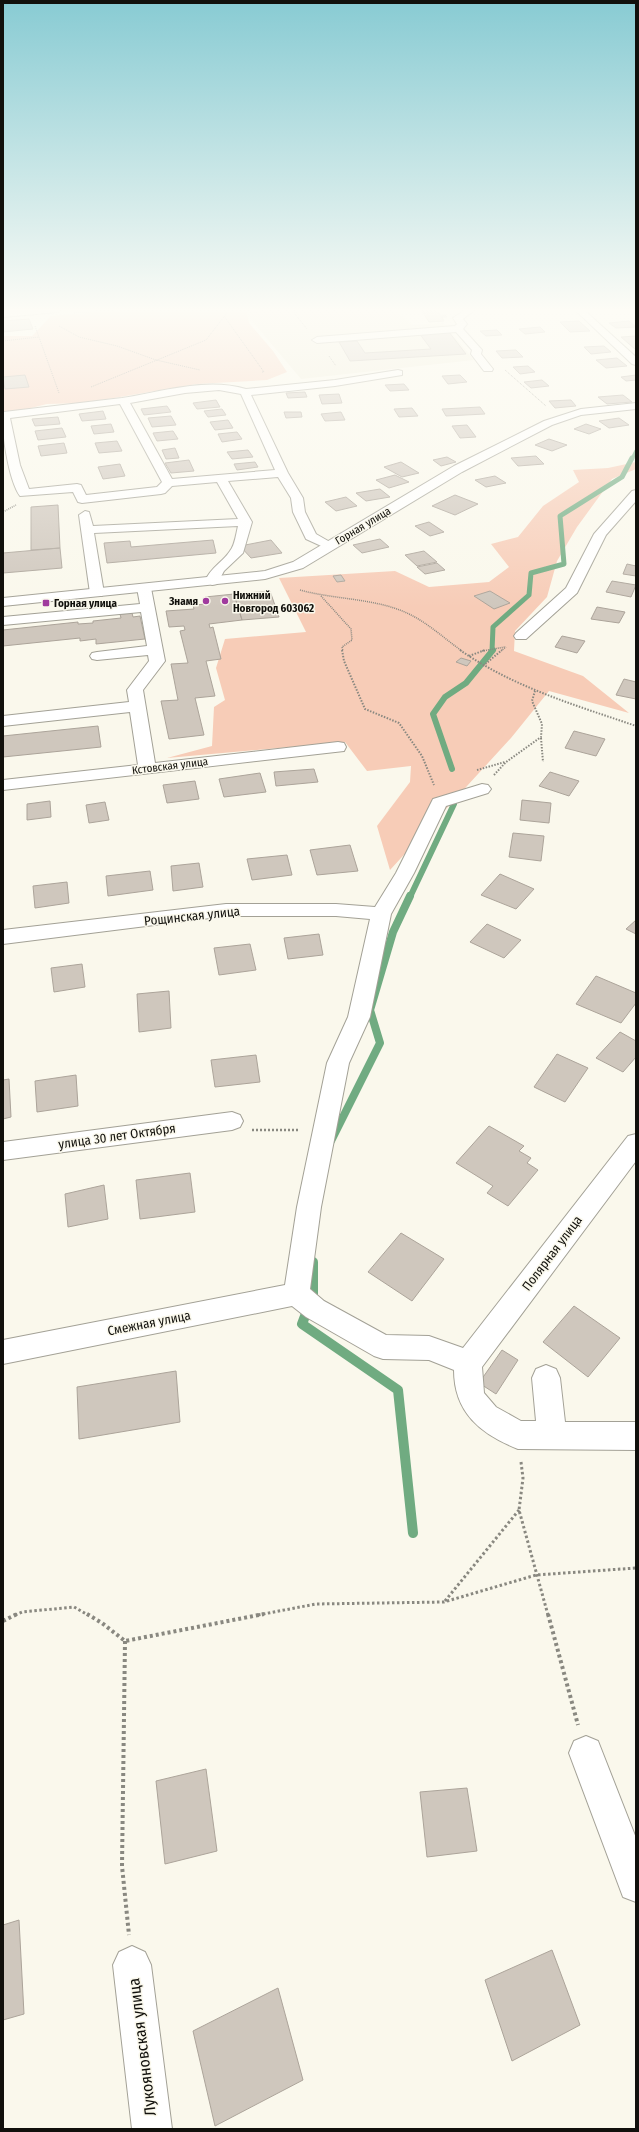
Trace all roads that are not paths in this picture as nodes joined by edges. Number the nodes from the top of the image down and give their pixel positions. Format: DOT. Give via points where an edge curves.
graph roads {
  1 [pos="39,408"];
  2 [pos="128,408"];
  3 [pos="250,408"];
  4 [pos="605,408"];
  5 [pos="4,415"];
  6 [pos="282,473"];
  7 [pos="221,479"];
  8 [pos="168,483"];
  9 [pos="636,494"];
  10 [pos="82,499"];
  11 [pos="246,522"];
  12 [pos="87,530"];
  13 [pos="330,546"];
  14 [pos="212,581"];
  15 [pos="144,588"];
  16 [pos="97,593"];
  17 [pos="3,602"];
  18 [pos="148,607"];
  19 [pos="3,621"];
  20 [pos="521,636"];
  21 [pos="156,650"];
  22 [pos="97,656"];
  23 [pos="137,706"];
  24 [pos="3,721"];
  25 [pos="338,747"];
  26 [pos="148,768"];
  27 [pos="3,785"];
  28 [pos="482,790"];
  29 [pos="381,914"];
  30 [pos="3,937"];
  31 [pos="232,1121"];
  32 [pos="636,1143"];
  33 [pos="3,1151"];
  34 [pos="305,1302"];
  35 [pos="3,1352"];
  36 [pos="468,1363"];
  37 [pos="546,1378"];
  38 [pos="552,1436"];
  39 [pos="636,1436"];
  40 [pos="586,1754"];
  41 [pos="636,1884"];
  42 [pos="132,1965"];
  43 [pos="152,2129"];
  1 -- 5 [label="street"];
  2 -- 8 [label="street"];
  3 -- 6 [label="street"];
  4 -- 13 [label="street, Горная улица" via="565,416 458,469"];
  5 -- 10 [label="street" via="14,466 24,493 77,488"];
  6 -- 7 [label="street"];
  6 -- 13 [label="street" via="297,498 299,512 311,536"];
  7 -- 8 [label="street"];
  7 -- 11 [label="street"];
  8 -- 10 [label="street" via="161,490"];
  9 -- 20 [label="street" via="600,534 572,590"];
  10 -- 12 [label="street"];
  11 -- 12 [label="street"];
  11 -- 14 [label="street" via="236,552 223,563"];
  12 -- 16 [label="street"];
  13 -- 14 [label="street, Горная улица" via="282,572"];
  14 -- 15 [label="street, Горная улица"];
  15 -- 16 [label="street, Горная улица"];
  15 -- 18 [label="street"];
  16 -- 17 [label="street, Горная улица"];
  18 -- 19 [label="street"];
  18 -- 21 [label="street"];
  21 -- 22 [label="street"];
  21 -- 23 [label="street" via="157,661 136,690"];
  23 -- 24 [label="street"];
  23 -- 26 [label="street"];
  25 -- 26 [label="street, Кстовская улица"];
  26 -- 27 [label="street, Кстовская улица"];
  28 -- 29 [label="street" via="439,803"];
  29 -- 30 [label="street, Рощинская улица" via="336,910 226,910"];
  29 -- 34 [label="street" via="359,1017 338,1063 309,1207"];
  31 -- 33 [label="street, улица 30 лет Октября"];
  32 -- 36 [label="street, Полярная улица"];
  34 -- 35 [label="street, Смежная улица"];
  34 -- 36 [label="street" via="383,1347 429,1348"];
  36 -- 38 [label="street" via="468,1382 472,1399 486,1416 518,1435"];
  37 -- 38 [label="street"];
  38 -- 39 [label="street"];
  40 -- 41 [label="street"];
  42 -- 43 [label="street, Лукояновская улица"];
}
